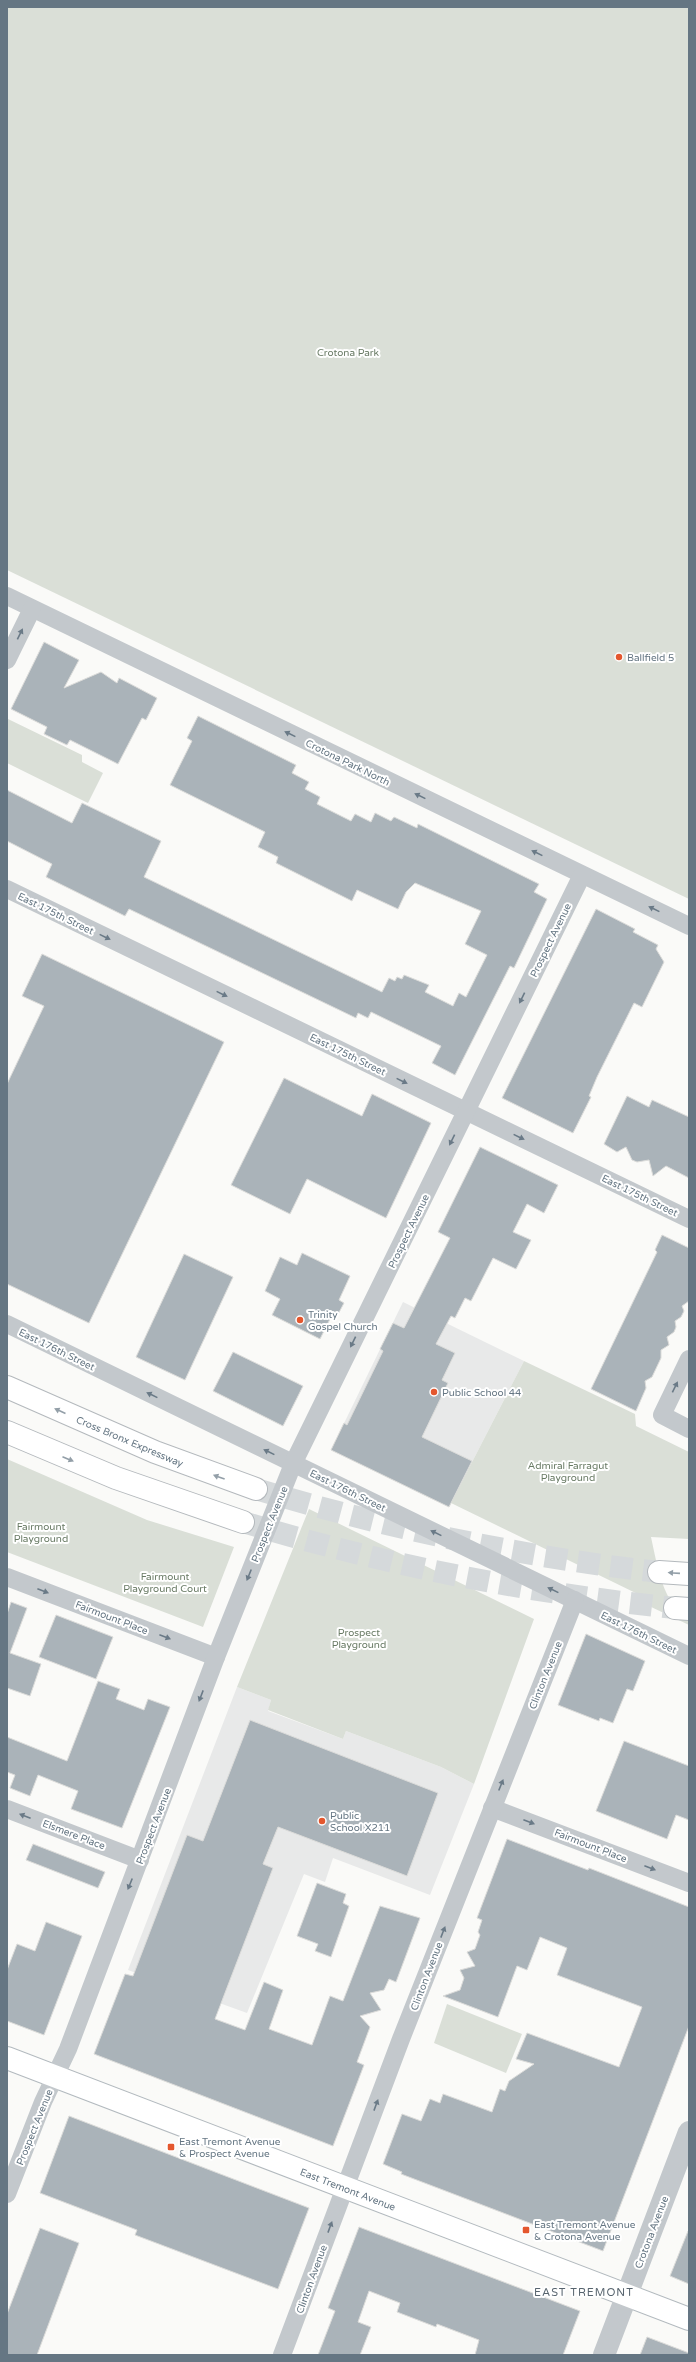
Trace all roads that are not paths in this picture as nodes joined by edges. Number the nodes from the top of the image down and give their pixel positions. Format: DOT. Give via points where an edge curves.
graph roads {
  1 [pos="7,596"];
  2 [pos="32,609"];
  3 [pos="7,660"];
  4 [pos="582,875"];
  5 [pos="7,890"];
  6 [pos="689,926"];
  7 [pos="466,1112"];
  8 [pos="689,1219"];
  9 [pos="7,1324"];
  10 [pos="689,1359"];
  11 [pos="7,1387"];
  12 [pos="689,1429"];
  13 [pos="7,1432"];
  14 [pos="294,1464"];
  15 [pos="256,1489"];
  16 [pos="243,1522"];
  17 [pos="659,1572"];
  18 [pos="689,1574"];
  19 [pos="7,1577"];
  20 [pos="575,1600"];
  21 [pos="689,1656"];
  22 [pos="216,1657"];
  23 [pos="492,1808"];
  24 [pos="7,1809"];
  25 [pos="140,1860"];
  26 [pos="689,1883"];
  27 [pos="7,2058"];
  28 [pos="56,2076"];
  29 [pos="689,2132"];
  30 [pos="345,2188"];
  31 [pos="7,2194"];
  32 [pos="627,2295"];
  33 [pos="689,2319"];
  34 [pos="282,2355"];
  35 [pos="604,2355"];
  1 -- 2 [label="street, Crotona Park North"];
  3 -- 2 [label="street, one-way"];
  4 -- 2 [label="street, Crotona Park North, one-way"];
  6 -- 4 [label="street, Crotona Park North, one-way"];
  4 -- 7 [label="street, Prospect Avenue, one-way"];
  5 -- 7 [label="street, East 175th Street, one-way"];
  7 -- 8 [label="street, East 175th Street, one-way"];
  7 -- 14 [label="street, Prospect Avenue, one-way"];
  14 -- 9 [label="street, East 176th Street, one-way"];
  12 -- 10 [label="street, one-way" via="662,1415"];
  15 -- 11 [label="main road, Cross Bronx Expressway, one-way" via="155,1452"];
  13 -- 16 [label="main road, one-way" via="116,1478"];
  20 -- 14 [label="street, East 176th Street, one-way"];
  14 -- 22 [label="street, Prospect Avenue, one-way"];
  18 -- 17 [label="main road, one-way"];
  19 -- 22 [label="street, Fairmount Place, one-way"];
  20 -- 21 [label="street, East 176th Street"];
  23 -- 20 [label="street, Clinton Avenue, one-way"];
  22 -- 25 [label="street, Prospect Avenue, one-way"];
  23 -- 26 [label="street, Fairmount Place, one-way"];
  30 -- 23 [label="street, Clinton Avenue, one-way"];
  25 -- 24 [label="street, Elsmere Place, one-way"];
  25 -- 28 [label="street, Prospect Avenue, one-way"];
  27 -- 28 [label="main road, East Tremont Avenue"];
  28 -- 30 [label="main road, East Tremont Avenue"];
  28 -- 31 [label="street, Prospect Avenue" via="43,2102"];
  29 -- 32 [label="street, Crotona Avenue"];
  30 -- 32 [label="main road, East Tremont Avenue"];
  34 -- 30 [label="street, Clinton Avenue, one-way"];
  32 -- 33 [label="main road, East Tremont Avenue"];
  32 -- 35 [label="street, Crotona Avenue"];
}
